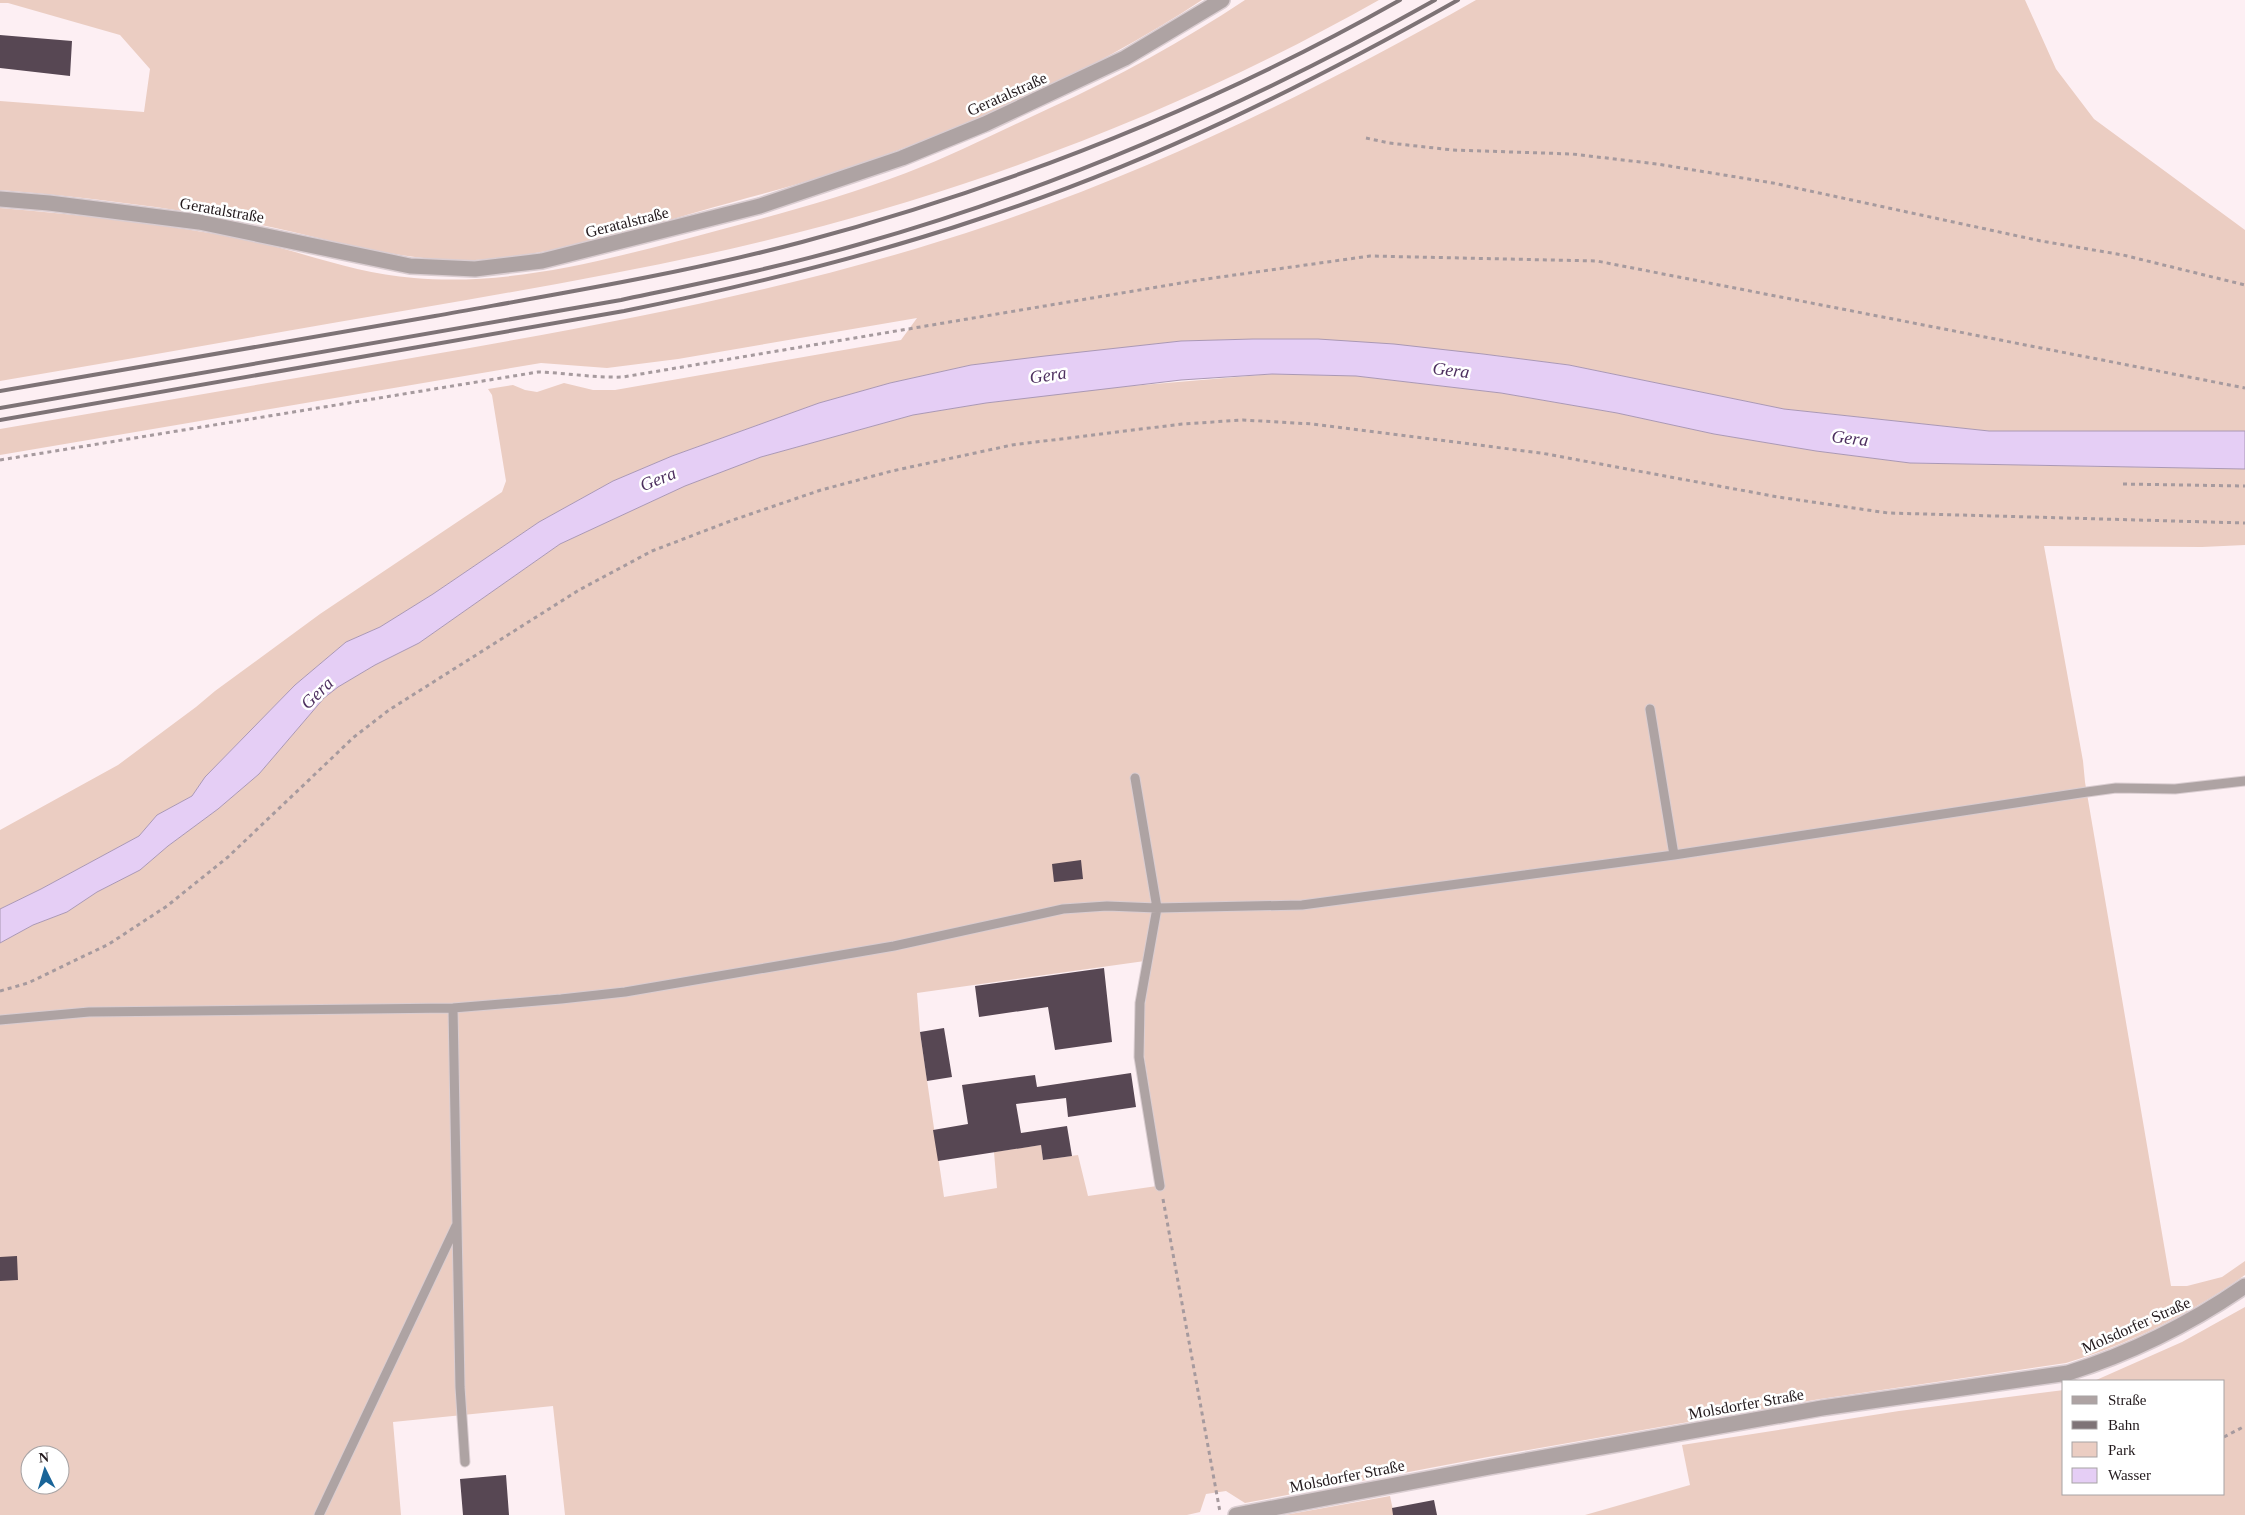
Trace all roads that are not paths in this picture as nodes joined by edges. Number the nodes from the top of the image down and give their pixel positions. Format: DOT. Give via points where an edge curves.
graph roads {
  1 [pos="1222,0"];
  2 [pos="0,199"];
  3 [pos="1650,709"];
  4 [pos="1135,778"];
  5 [pos="2245,781"];
  6 [pos="1674,855"];
  7 [pos="1157,908"];
  8 [pos="453,1008"];
  9 [pos="0,1020"];
  10 [pos="1160,1186"];
  11 [pos="457,1222"];
  12 [pos="2245,1286"];
  13 [pos="466,1462"];
  14 [pos="320,1515"];
  15 [pos="1236,1515"];
  1 -- 2 [label="street, Geratalstraße" via="1116,62 985,124 902,158 760,206 542,261 475,269 410,266 199,222"];
  3 -- 6 [label="lane"];
  4 -- 7 [label="lane"];
  5 -- 6 [label="lane" via="2175,789 2116,788"];
  6 -- 7 [label="lane" via="1302,905"];
  7 -- 8 [label="lane" via="1107,906 1063,909 894,946 625,992"];
  7 -- 10 [label="lane" via="1140,1003 1139,1057"];
  8 -- 9 [label="lane" via="89,1012"];
  8 -- 11 [label="lane"];
  11 -- 13 [label="lane" via="460,1387"];
  11 -- 14 [label="lane"];
  12 -- 15 [label="street, Molsdorfer Straße" via="2212,1309 2171,1331 2068,1373 1822,1408"];
}
